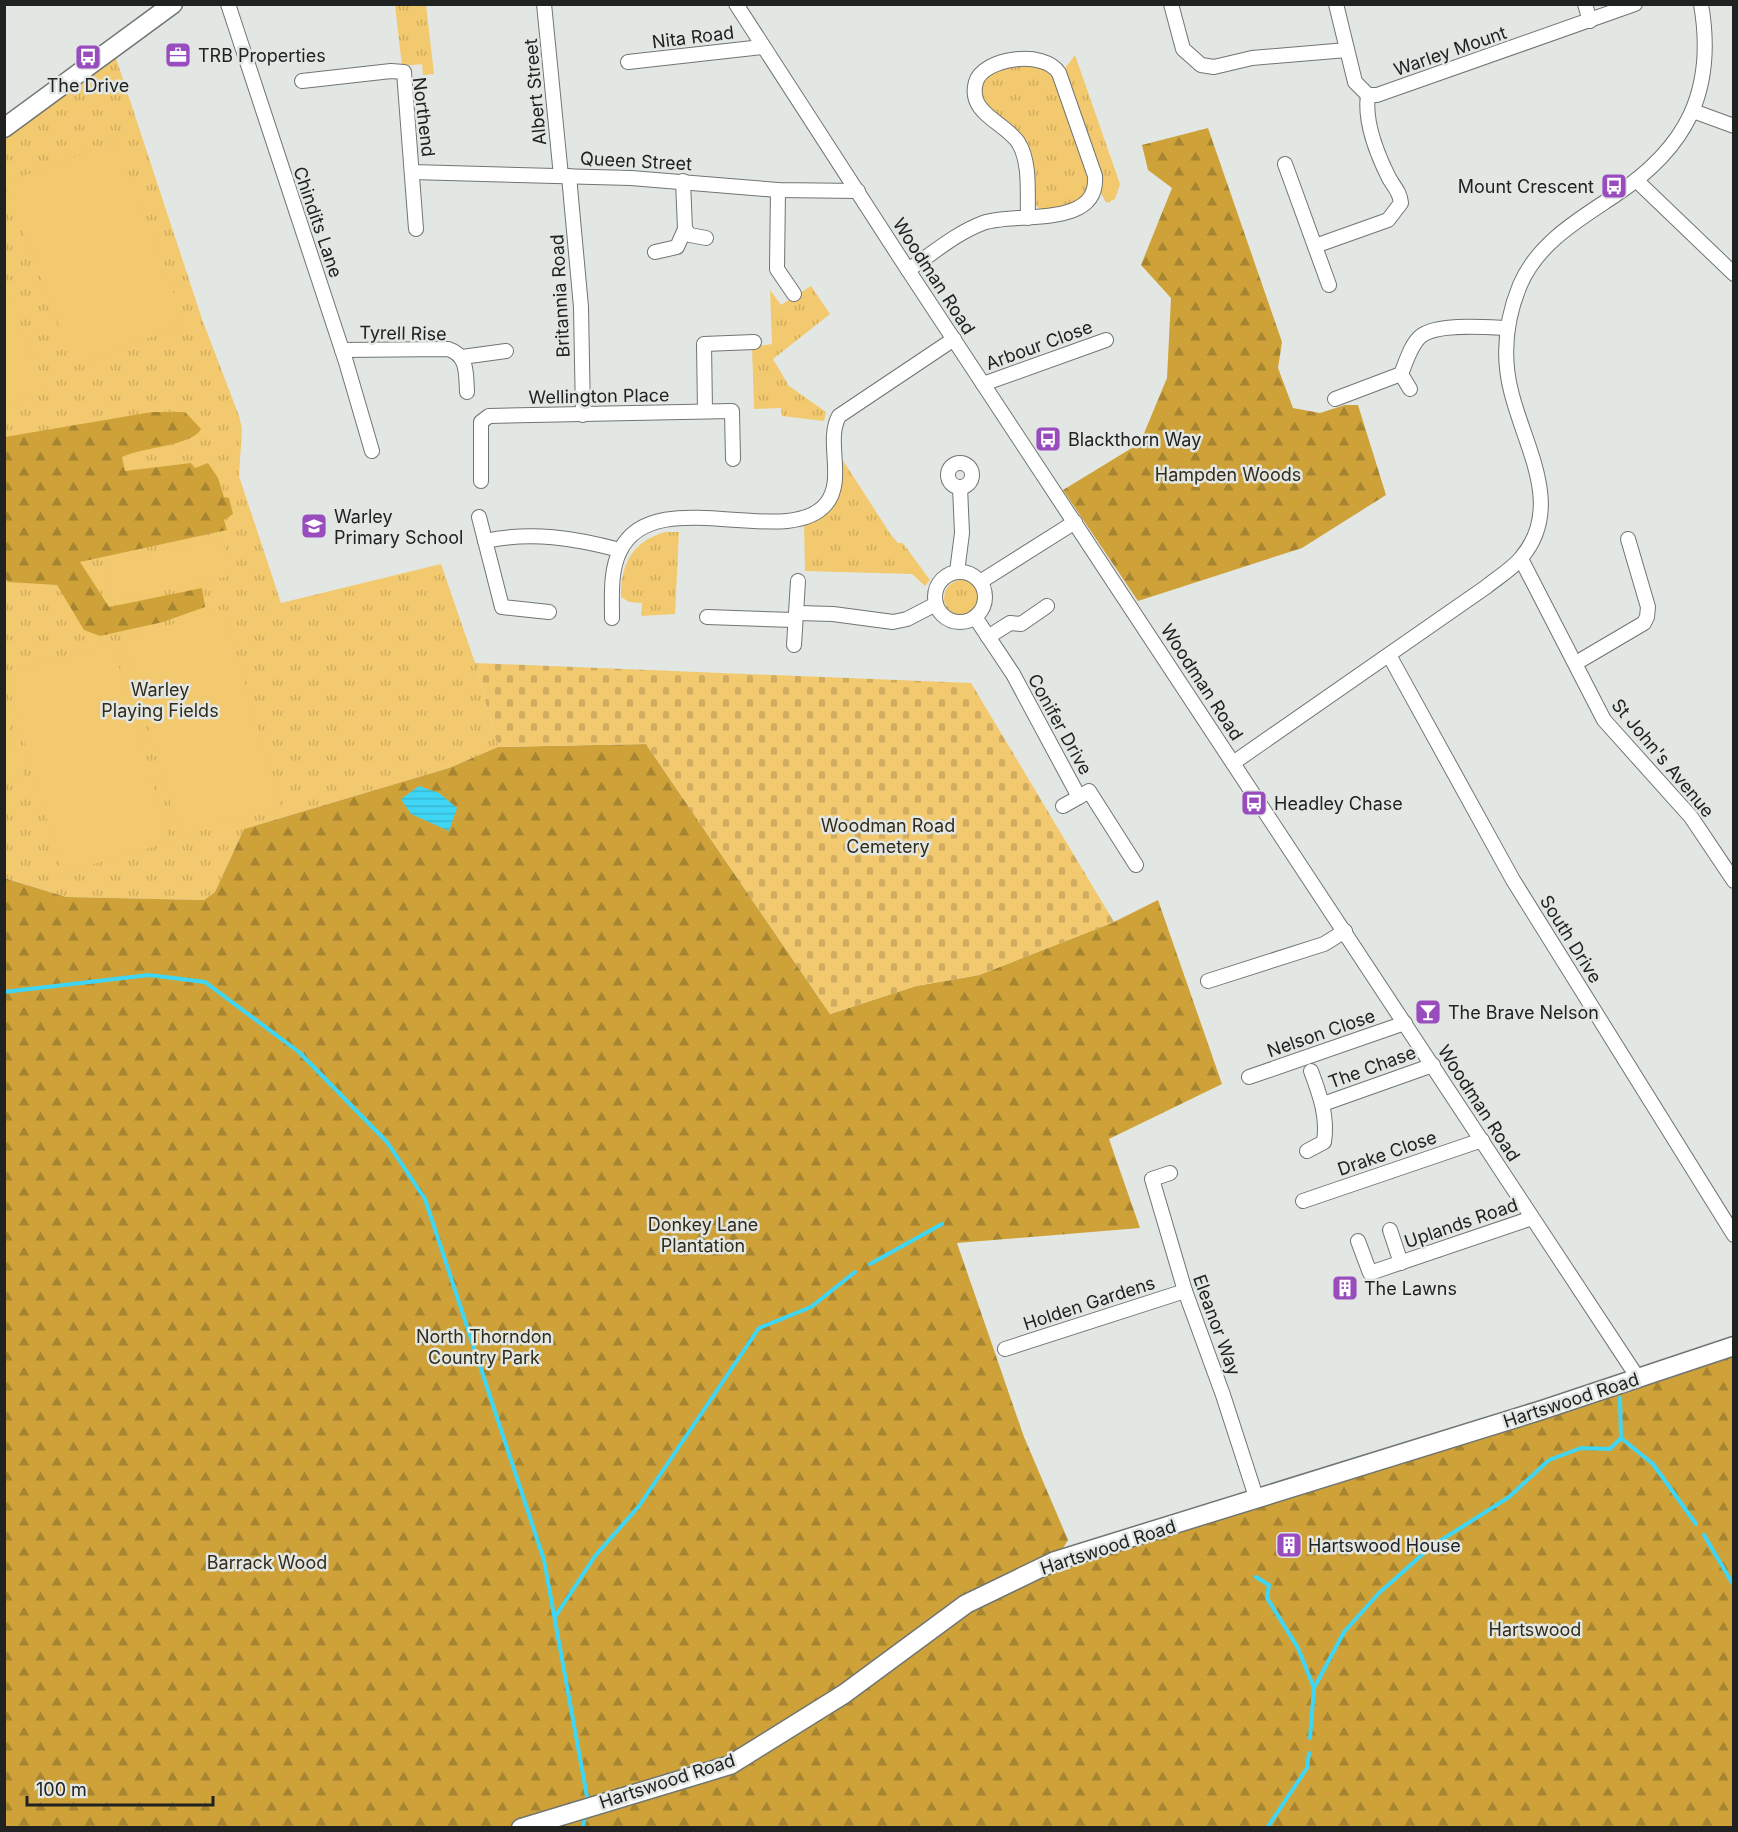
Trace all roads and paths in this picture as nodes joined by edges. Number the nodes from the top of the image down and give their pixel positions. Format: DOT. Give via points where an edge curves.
graph roads {
  1 [pos="174,4"];
  2 [pos="228,4"];
  3 [pos="544,4"];
  4 [pos="736,4"];
  5 [pos="1171,4"];
  6 [pos="1336,4"];
  7 [pos="1585,4"];
  8 [pos="1635,4"];
  9 [pos="1701,4"];
  10 [pos="1590,21"];
  11 [pos="762,47"];
  12 [pos="1347,50"];
  13 [pos="628,62"];
  14 [pos="302,81"];
  15 [pos="1368,95"];
  16 [pos="1693,111"];
  17 [pos="1734,126"];
  18 [pos="4,128"];
  19 [pos="1284,164"];
  20 [pos="412,172"];
  21 [pos="565,176"];
  22 [pos="1636,180"];
  23 [pos="683,181"];
  24 [pos="778,190"];
  25 [pos="858,191"];
  26 [pos="1028,218"];
  27 [pos="416,230"];
  28 [pos="685,230"];
  29 [pos="706,238"];
  30 [pos="1315,246"];
  31 [pos="655,252"];
  32 [pos="908,270"];
  33 [pos="1734,274"];
  34 [pos="1329,285"];
  35 [pos="794,294"];
  36 [pos="1506,328"];
  37 [pos="954,339"];
  38 [pos="1106,340"];
  39 [pos="754,342"];
  40 [pos="342,350"];
  41 [pos="506,351"];
  42 [pos="462,357"];
  43 [pos="1401,374"];
  44 [pos="983,384"];
  45 [pos="1410,389"];
  46 [pos="467,392"];
  47 [pos="1335,399"];
  48 [pos="705,411"];
  49 [pos="583,415"];
  50 [pos="372,451"];
  51 [pos="733,459"];
  52 [pos="481,481"];
  53 [pos="960,487"];
  54 [pos="478,517"];
  55 [pos="1075,522"];
  56 [pos="485,541"];
  57 [pos="1626,548"];
  58 [pos="620,550"];
  59 [pos="1521,559"];
  60 [pos="957,572"];
  61 [pos="798,581"];
  62 [pos="980,582"];
  63 [pos="936,604"];
  64 [pos="1047,606"];
  65 [pos="549,612"];
  66 [pos="796,616"];
  67 [pos="707,617"];
  68 [pos="975,617"];
  69 [pos="612,618"];
  70 [pos="988,637"];
  71 [pos="795,645"];
  72 [pos="1389,655"];
  73 [pos="1575,663"];
  74 [pos="1233,763"];
  75 [pos="1088,791"];
  76 [pos="1064,806"];
  77 [pos="1136,865"];
  78 [pos="1734,881"];
  79 [pos="1345,931"];
  80 [pos="1208,981"];
  81 [pos="1405,1023"];
  82 [pos="1433,1065"];
  83 [pos="1311,1071"];
  84 [pos="1249,1077"];
  85 [pos="1323,1104"];
  86 [pos="1482,1140"];
  87 [pos="1307,1151"];
  88 [pos="1170,1173"];
  89 [pos="1303,1201"];
  90 [pos="1532,1218"];
  91 [pos="1390,1230"];
  92 [pos="1734,1235"];
  93 [pos="1358,1241"];
  94 [pos="1401,1263"];
  95 [pos="1185,1291"];
  96 [pos="1734,1346"];
  97 [pos="1005,1349"];
  98 [pos="1638,1378"];
  99 [pos="1257,1500"];
  100 [pos="521,1827"];
  1 -- 18 [label="street"];
  2 -- 40 [label="street, Chindits Lane"];
  3 -- 21 [label="street, Albert Street"];
  4 -- 11 [label="street, Woodman Road"];
  5 -- 12 [label="street" via="1183,49 1200,72 1268,56"];
  6 -- 12 [label="street"];
  7 -- 10 [label="street"];
  8 -- 10 [label="street, Warley Mount"];
  9 -- 16 [label="street" via="1707,37 1706,60"];
  10 -- 15 [label="street, Warley Mount"];
  11 -- 13 [label="street, Nita Road"];
  11 -- 25 [label="street, Woodman Road"];
  12 -- 15 [label="street" via="1355,82"];
  14 -- 20 [label="street, Northend" via="404,72"];
  15 -- 30 [label="street" via="1371,132 1401,203 1388,220"];
  16 -- 17 [label="street"];
  16 -- 22 [label="street" via="1677,138"];
  19 -- 30 [label="street"];
  20 -- 21 [label="street, Queen Street"];
  20 -- 27 [label="street, Northend"];
  21 -- 23 [label="street, Queen Street"];
  21 -- 49 [label="street, Britannia Road" via="581,307"];
  22 -- 33 [label="street"];
  22 -- 36 [label="street" via="1544,248 1529,267"];
  23 -- 24 [label="street, Queen Street"];
  23 -- 28 [label="street"];
  24 -- 25 [label="street, Queen Street"];
  24 -- 35 [label="street" via="777,269"];
  25 -- 32 [label="street, Woodman Road"];
  26 -- 26 [label="street" via="1076,208 1090,199 1096,185 1059,73 1046,60 1028,58 989,68 978,77 975,90 983,112 1013,136 1023,153"];
  26 -- 32 [label="street" via="983,223"];
  28 -- 29 [label="street" via="690,236"];
  28 -- 31 [label="street" via="677,247"];
  30 -- 34 [label="street"];
  32 -- 37 [label="street, Woodman Road"];
  36 -- 43 [label="street" via="1437,329 1422,335"];
  36 -- 59 [label="street" via="1510,389 1539,475 1542,498 1540,522"];
  37 -- 44 [label="street, Woodman Road"];
  37 -- 58 [label="street" via="838,416 833,426 833,489 827,503 813,516 787,522 677,517 647,526"];
  38 -- 44 [label="street, Arbour Close"];
  39 -- 48 [label="street" via="704,344"];
  40 -- 42 [label="street, Tyrell Rise" via="448,349"];
  40 -- 50 [label="street, Chindits Lane"];
  41 -- 42 [label="street"];
  42 -- 46 [label="street, Tyrell Rise"];
  43 -- 45 [label="street"];
  43 -- 47 [label="street"];
  44 -- 55 [label="street, Woodman Road"];
  48 -- 49 [label="street, Wellington Place"];
  48 -- 51 [label="street, Wellington Place" via="732,411"];
  49 -- 52 [label="street, Wellington Place" via="483,418"];
  53 -- 60 [label="street" via="962,533"];
  54 -- 56 [label="street"];
  55 -- 62 [label="street"];
  55 -- 74 [label="street, Woodman Road"];
  56 -- 58 [label="street" via="516,536 567,537"];
  56 -- 65 [label="street" via="502,607"];
  57 -- 73 [label="street" via="1647,617 1644,623"];
  58 -- 69 [label="street"];
  59 -- 72 [label="street"];
  59 -- 73 [label="street, St John's Avenue"];
  60 -- 62 [label="street"];
  60 -- 63 [label="street" via="937,585"];
  61 -- 66 [label="street"];
  62 -- 68 [label="street" via="985,597"];
  63 -- 66 [label="street" via="893,622 833,614"];
  63 -- 68 [label="street" via="952,620 962,622"];
  64 -- 70 [label="street" via="1021,624 1010,623"];
  66 -- 67 [label="street"];
  66 -- 71 [label="street"];
  68 -- 70 [label="street, Conifer Drive"];
  70 -- 75 [label="street, Conifer Drive"];
  72 -- 74 [label="street"];
  72 -- 92 [label="street, South Drive" via="1513,880"];
  73 -- 78 [label="street, St John's Avenue" via="1605,720 1690,817"];
  74 -- 79 [label="street, Woodman Road"];
  75 -- 76 [label="street"];
  75 -- 77 [label="street, Conifer Drive"];
  79 -- 80 [label="street" via="1324,945"];
  79 -- 81 [label="street, Woodman Road"];
  81 -- 82 [label="street, Woodman Road"];
  81 -- 84 [label="street, Nelson Close"];
  82 -- 85 [label="street, The Chase"];
  82 -- 86 [label="street, Woodman Road"];
  83 -- 85 [label="street, The Chase"];
  85 -- 87 [label="street, The Chase" via="1324,1142"];
  86 -- 89 [label="street, Drake Close"];
  86 -- 90 [label="street, Woodman Road"];
  88 -- 95 [label="street, Eleanor Way" via="1152,1179"];
  90 -- 94 [label="street, Uplands Road"];
  90 -- 98 [label="street, Woodman Road"];
  91 -- 94 [label="street, Uplands Road"];
  93 -- 94 [label="street, Uplands Road" via="1370,1273"];
  95 -- 97 [label="street, Holden Gardens"];
  95 -- 99 [label="street, Eleanor Way"];
  96 -- 98 [label="street, Hartswood Road"];
  98 -- 99 [label="street, Hartswood Road"];
  99 -- 100 [label="street, Hartswood Road" via="1055,1561 976,1599 844,1694 730,1765"];
}
